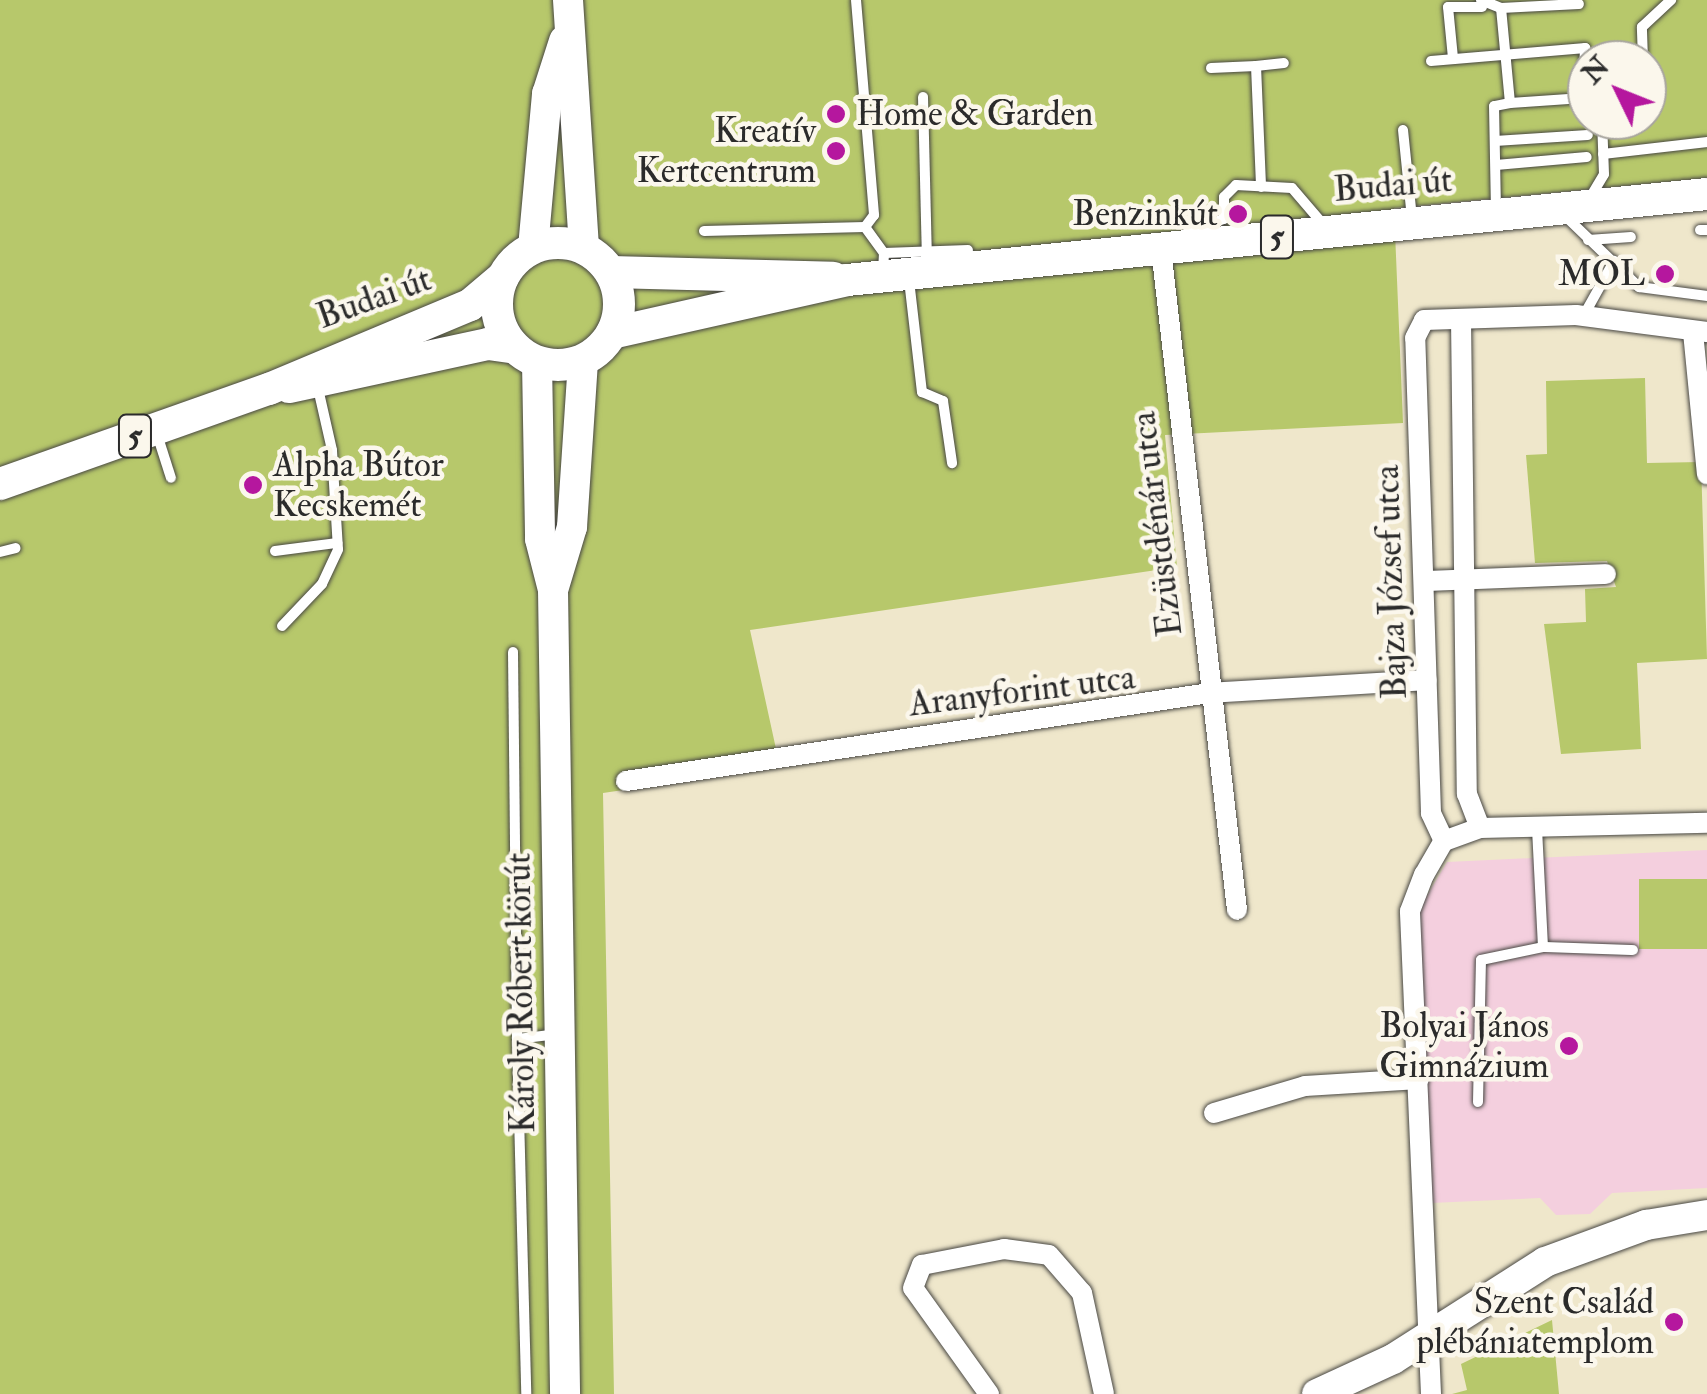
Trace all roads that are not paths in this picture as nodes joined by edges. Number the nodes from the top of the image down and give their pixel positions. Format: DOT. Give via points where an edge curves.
graph roads {
  1 [pos="568,0"];
  2 [pos="856,0"];
  3 [pos="1671,0"];
  4 [pos="1481,4"];
  5 [pos="1578,4"];
  6 [pos="1501,8"];
  7 [pos="566,33"];
  8 [pos="1642,40"];
  9 [pos="1505,52"];
  10 [pos="1453,58"];
  11 [pos="1431,61"];
  12 [pos="1284,63"];
  13 [pos="1256,66"];
  14 [pos="1211,68"];
  15 [pos="922,97"];
  16 [pos="1510,103"];
  17 [pos="1402,130"];
  18 [pos="1567,136"];
  19 [pos="1603,140"];
  20 [pos="1495,141"];
  21 [pos="1707,142"];
  22 [pos="1603,154"];
  23 [pos="1587,157"];
  24 [pos="1496,165"];
  25 [pos="1604,174"];
  26 [pos="1261,187"];
  27 [pos="1707,194"];
  28 [pos="1627,203"];
  29 [pos="1572,207"];
  30 [pos="1496,216"];
  31 [pos="1412,224"];
  32 [pos="865,227"];
  33 [pos="704,231"];
  34 [pos="1332,231"];
  35 [pos="1631,237"];
  36 [pos="1587,240"];
  37 [pos="533,248"];
  38 [pos="584,248"];
  39 [pos="968,250"];
  40 [pos="1152,250"];
  41 [pos="1614,261"];
  42 [pos="906,266"];
  43 [pos="611,272"];
  44 [pos="502,277"];
  45 [pos="847,280"];
  46 [pos="1707,296"];
  47 [pos="1584,316"];
  48 [pos="1460,320"];
  49 [pos="1700,332"];
  50 [pos="612,333"];
  51 [pos="526,355"];
  52 [pos="583,360"];
  53 [pos="317,384"];
  54 [pos="270,389"];
  55 [pos="156,429"];
  56 [pos="952,463"];
  57 [pos="1707,474"];
  58 [pos="171,478"];
  59 [pos="0,484"];
  60 [pos="338,543"];
  61 [pos="16,548"];
  62 [pos="275,551"];
  63 [pos="0,552"];
  64 [pos="1606,574"];
  65 [pos="1469,580"];
  66 [pos="1424,582"];
  67 [pos="553,590"];
  68 [pos="282,626"];
  69 [pos="513,652"];
  70 [pos="1427,680"];
  71 [pos="1209,693"];
  72 [pos="626,781"];
  73 [pos="1707,823"];
  74 [pos="1537,826"];
  75 [pos="1480,828"];
  76 [pos="1444,841"];
  77 [pos="1237,910"];
  78 [pos="1544,947"];
  79 [pos="1633,950"];
  80 [pos="558,1034"];
  81 [pos="517,1039"];
  82 [pos="1419,1079"];
  83 [pos="1478,1102"];
  84 [pos="1214,1113"];
  85 [pos="1707,1215"];
  86 [pos="1430,1333"];
  87 [pos="526,1394"];
  88 [pos="564,1394"];
  89 [pos="990,1394"];
  90 [pos="1104,1394"];
  91 [pos="1318,1394"];
  92 [pos="1431,1394"];
  1 -- 7 [label="street"];
  2 -- 32 [label="lane" via="874,216"];
  3 -- 8 [label="lane" via="1642,27"];
  4 -- 6 [label="lane"];
  4 -- 10 [label="lane" via="1448,8"];
  5 -- 6 [label="lane"];
  6 -- 9 [label="lane"];
  7 -- 37 [label="street" via="547,94"];
  7 -- 38 [label="street"];
  9 -- 10 [label="lane"];
  9 -- 16 [label="lane"];
  9 -- 16 [label="lane" via="1584,48 1583,98"];
  10 -- 11 [label="lane"];
  12 -- 13 [label="lane"];
  13 -- 14 [label="lane"];
  13 -- 26 [label="lane"];
  15 -- 42 [label="lane"];
  16 -- 20 [label="lane" via="1494,106"];
  17 -- 31 [label="lane"];
  18 -- 20 [label="lane"];
  19 -- 22 [label="lane"];
  20 -- 24 [label="lane"];
  21 -- 22 [label="lane"];
  22 -- 25 [label="lane"];
  23 -- 24 [label="lane"];
  24 -- 30 [label="lane"];
  25 -- 28 [label="lane"];
  25 -- 29 [label="lane"];
  26 -- 34 [label="lane" via="1292,188"];
  26 -- 40 [label="lane" via="1236,185 1224,197 1224,218"];
  27 -- 28 [label="main road, Budai út / 5"];
  28 -- 29 [label="main road, Budai út / 5"];
  29 -- 30 [label="main road, Budai út / 5"];
  29 -- 36 [label="lane"];
  30 -- 31 [label="main road, Budai út / 5"];
  31 -- 34 [label="main road, Budai út / 5"];
  32 -- 33 [label="lane"];
  32 -- 42 [label="lane"];
  34 -- 40 [label="main road, Budai út / 5"];
  35 -- 36 [label="lane"];
  36 -- 41 [label="lane"];
  37 -- 38 [label="main road"];
  37 -- 44 [label="main road, 5"];
  38 -- 43 [label="main road"];
  39 -- 42 [label="lane"];
  40 -- 42 [label="main road, Budai út / 5"];
  40 -- 71 [label="street, Ezüstdénár utca"];
  41 -- 46 [label="lane" via="1639,286"];
  41 -- 47 [label="lane"];
  42 -- 45 [label="main road, Budai út / 5"];
  42 -- 56 [label="lane" via="922,392 943,401"];
  43 -- 45 [label="main road, Budai út / 5" via="776,270"];
  43 -- 50 [label="main road" via="620,302"];
  44 -- 51 [label="main road" via="498,314"];
  44 -- 54 [label="main road, Budai út / 5" via="470,306"];
  45 -- 50 [label="main road, Budai út / 5"];
  47 -- 48 [label="street"];
  47 -- 49 [label="street"];
  48 -- 65 [label="street, Bajza József utca"];
  48 -- 66 [label="street, Bajza József utca" via="1424,320 1415,338"];
  49 -- 57 [label="street"];
  50 -- 52 [label="main road"];
  51 -- 52 [label="main road, 5"];
  51 -- 53 [label="main road, Budai út / 5" via="488,344"];
  51 -- 67 [label="street, Károly Róbert körút" via="540,539"];
  52 -- 67 [label="street, Károly Róbert körút" via="572,528"];
  53 -- 54 [label="main road, Budai út / 5"];
  53 -- 60 [label="lane"];
  54 -- 55 [label="main road, Budai út / 5"];
  55 -- 58 [label="lane"];
  55 -- 59 [label="main road, Budai út / 5"];
  60 -- 62 [label="lane"];
  60 -- 68 [label="lane" via="322,584"];
  61 -- 63 [label="lane"];
  64 -- 65 [label="street"];
  65 -- 66 [label="street"];
  65 -- 75 [label="street, Bajza József utca" via="1467,794"];
  66 -- 70 [label="street, Bajza József utca"];
  67 -- 80 [label="street, Károly Róbert körút"];
  69 -- 81 [label="lane"];
  70 -- 71 [label="street, Aranyforint utca"];
  70 -- 76 [label="street, Bajza József utca" via="1430,813"];
  71 -- 72 [label="street, Aranyforint utca"];
  71 -- 77 [label="street, Ezüstdénár utca"];
  73 -- 74 [label="street"];
  74 -- 75 [label="street"];
  74 -- 78 [label="lane"];
  75 -- 76 [label="street"];
  76 -- 82 [label="street" via="1410,911"];
  78 -- 79 [label="lane"];
  78 -- 83 [label="lane" via="1481,960"];
  80 -- 81 [label="lane"];
  80 -- 88 [label="street, Károly Róbert körút"];
  81 -- 87 [label="lane"];
  82 -- 84 [label="street" via="1305,1086"];
  82 -- 86 [label="street"];
  85 -- 86 [label="street" via="1646,1224 1559,1256"];
  86 -- 91 [label="street"];
  86 -- 92 [label="street"];
  89 -- 90 [label="street" via="913,1288 922,1265 1004,1249 1049,1256 1082,1293"];
}
